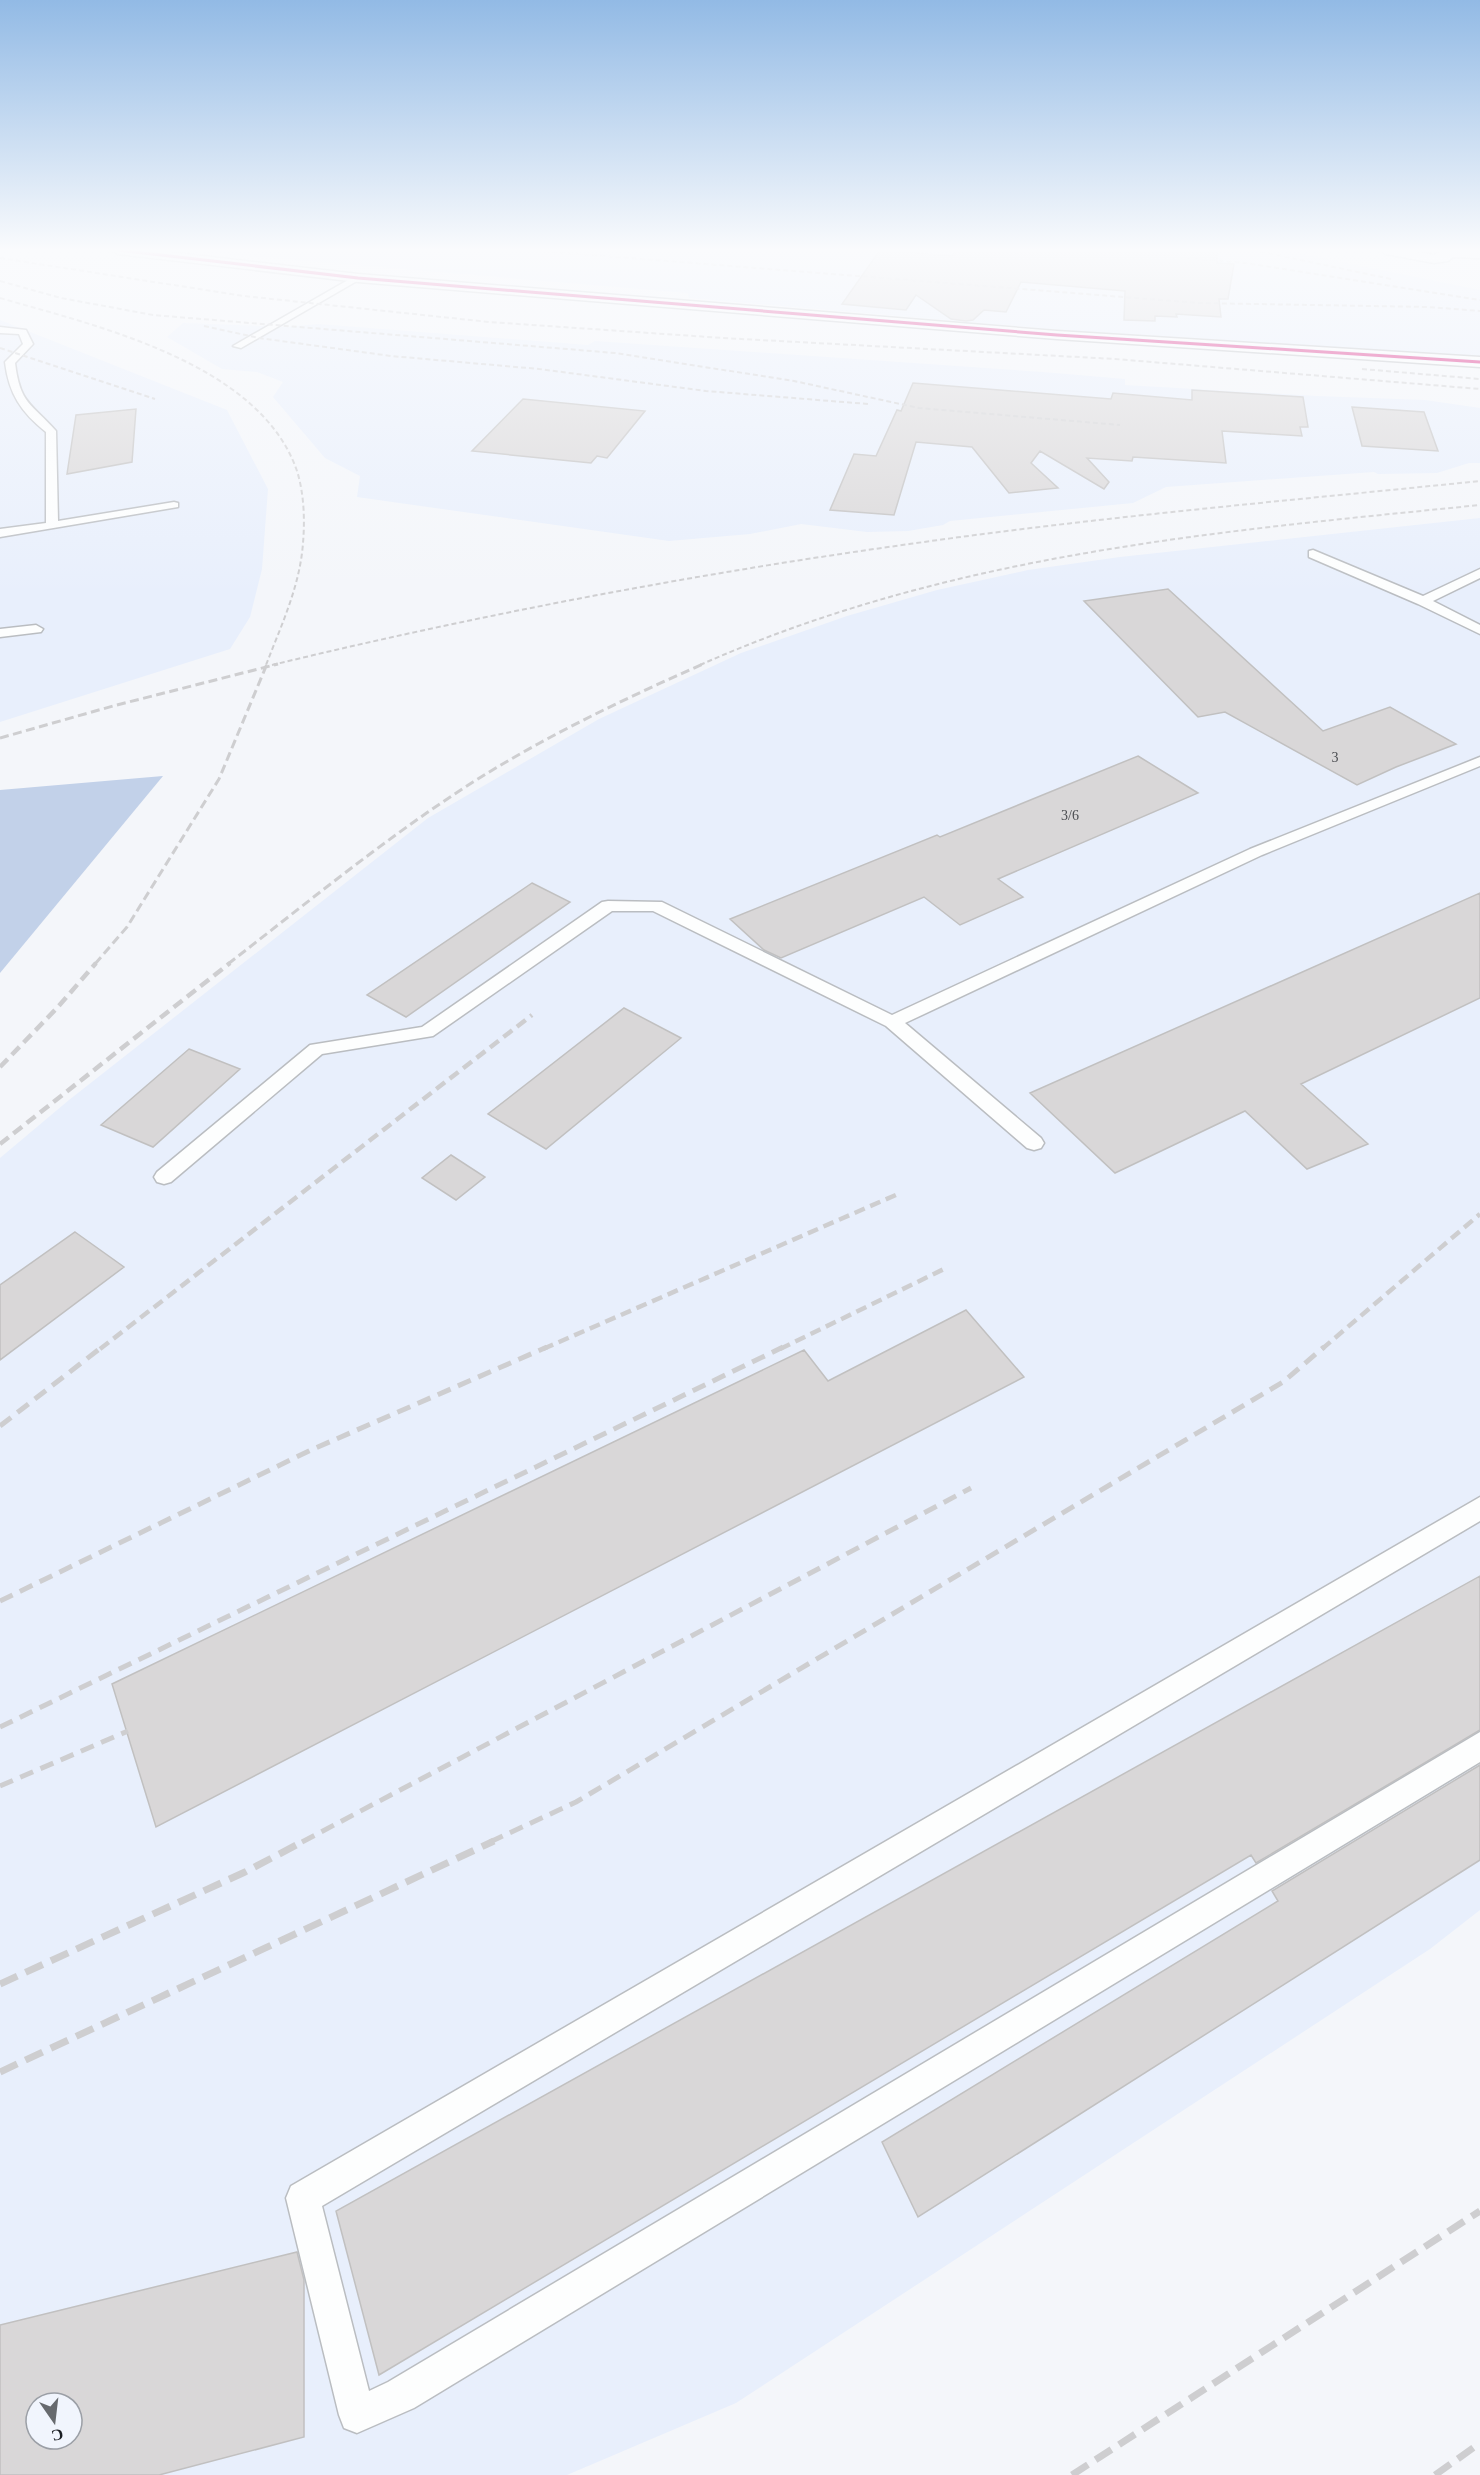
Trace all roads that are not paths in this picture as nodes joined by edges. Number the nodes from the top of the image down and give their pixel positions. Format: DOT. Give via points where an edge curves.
graph roads {
  1 [pos="10,366"];
  2 [pos="174,505"];
  3 [pos="52,526"];
  4 [pos="0,533"];
  5 [pos="1313,554"];
  6 [pos="1480,573"];
  7 [pos="1423,601"];
  8 [pos="36,629"];
  9 [pos="1480,630"];
  10 [pos="0,633"];
  11 [pos="1480,761"];
  12 [pos="892,1022"];
  13 [pos="1034,1143"];
  14 [pos="164,1177"];
  15 [pos="1480,1508"];
  16 [pos="1480,1746"];
  1 -- 3 [label="lane" via="11,385 26,411 51,431"];
  2 -- 3 [label="lane"];
  3 -- 4 [label="lane"];
  5 -- 7 [label="lane"];
  6 -- 7 [label="lane"];
  7 -- 9 [label="lane"];
  8 -- 10 [label="lane"];
  11 -- 12 [label="lane" via="1256,852"];
  12 -- 13 [label="lane"];
  12 -- 14 [label="lane" via="656,906 608,906 427,1032 317,1049"];
  15 -- 16 [label="lane" via="303,2198 357,2415 401,2395"];
}
